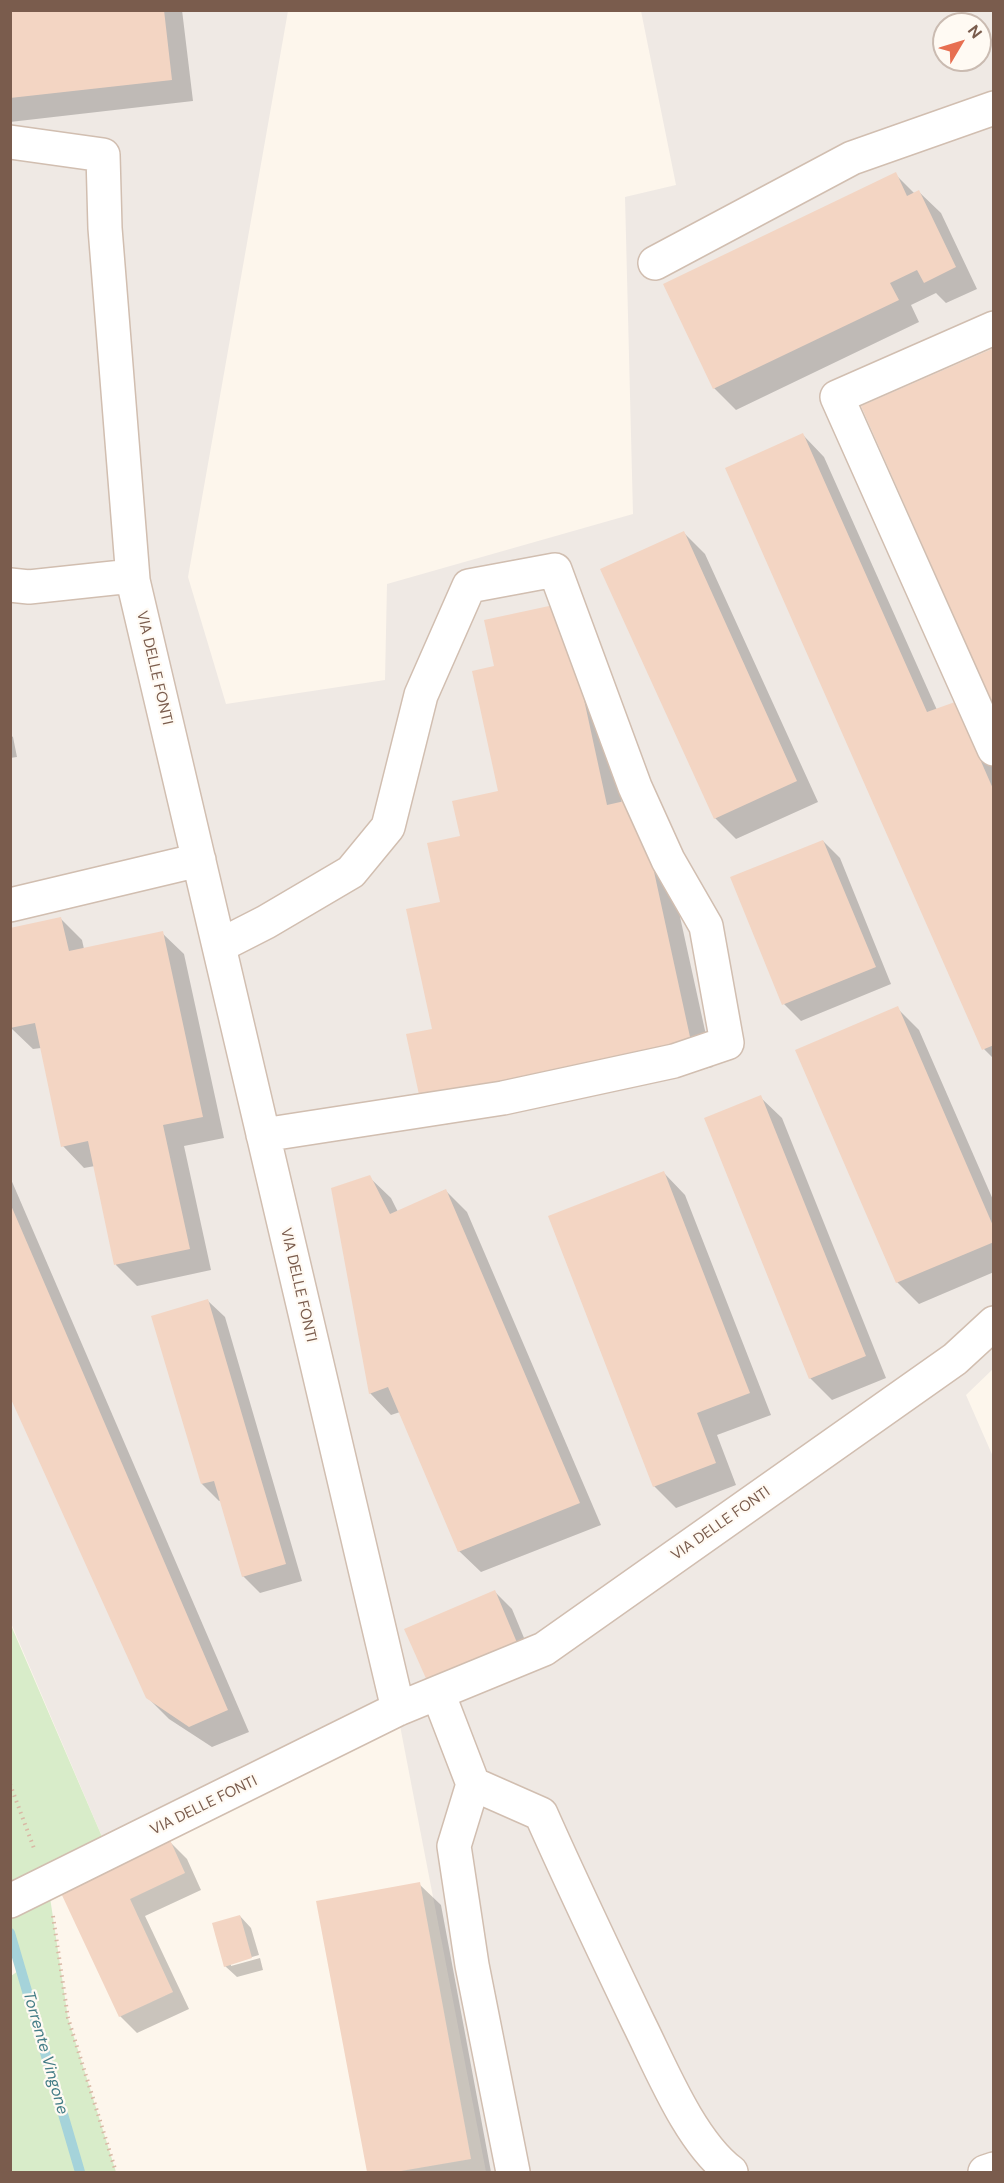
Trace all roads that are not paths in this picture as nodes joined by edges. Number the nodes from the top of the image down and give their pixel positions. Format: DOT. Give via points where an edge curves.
graph roads {
  1 [pos="993,108"];
  2 [pos="10,142"];
  3 [pos="655,263"];
  4 [pos="993,328"];
  5 [pos="133,579"];
  6 [pos="20,586"];
  7 [pos="993,749"];
  8 [pos="199,860"];
  9 [pos="10,905"];
  10 [pos="219,946"];
  11 [pos="263,1135"];
  12 [pos="993,1323"];
  13 [pos="438,1693"];
  14 [pos="398,1710"];
  15 [pos="473,1784"];
  16 [pos="30,1892"];
  17 [pos="993,2169"];
  18 [pos="513,2172"];
  19 [pos="731,2172"];
  20 [pos="985,2172"];
  1 -- 3 [label="street" via="852,158"];
  2 -- 5 [label="street, VIA DELLE FONTI" via="103,155 105,228"];
  4 -- 7 [label="street" via="837,397"];
  5 -- 6 [label="street" via="132,576"];
  5 -- 8 [label="street, VIA DELLE FONTI"];
  8 -- 9 [label="street"];
  8 -- 10 [label="street, VIA DELLE FONTI"];
  10 -- 11 [label="street, VIA DELLE FONTI"];
  10 -- 11 [label="street" via="351,872 388,827 421,695 469,586 555,570 635,787 668,860 706,926 727,1043 674,1061 503,1098"];
  11 -- 14 [label="street, VIA DELLE FONTI"];
  12 -- 13 [label="street, VIA DELLE FONTI" via="955,1359 544,1649"];
  13 -- 14 [label="street, VIA DELLE FONTI"];
  13 -- 15 [label="street"];
  14 -- 16 [label="street, VIA DELLE FONTI"];
  15 -- 18 [label="street" via="454,1846 472,1965"];
  15 -- 19 [label="street" via="541,1814 681,2109 719,2163"];
  17 -- 20 [label="street"];
}
